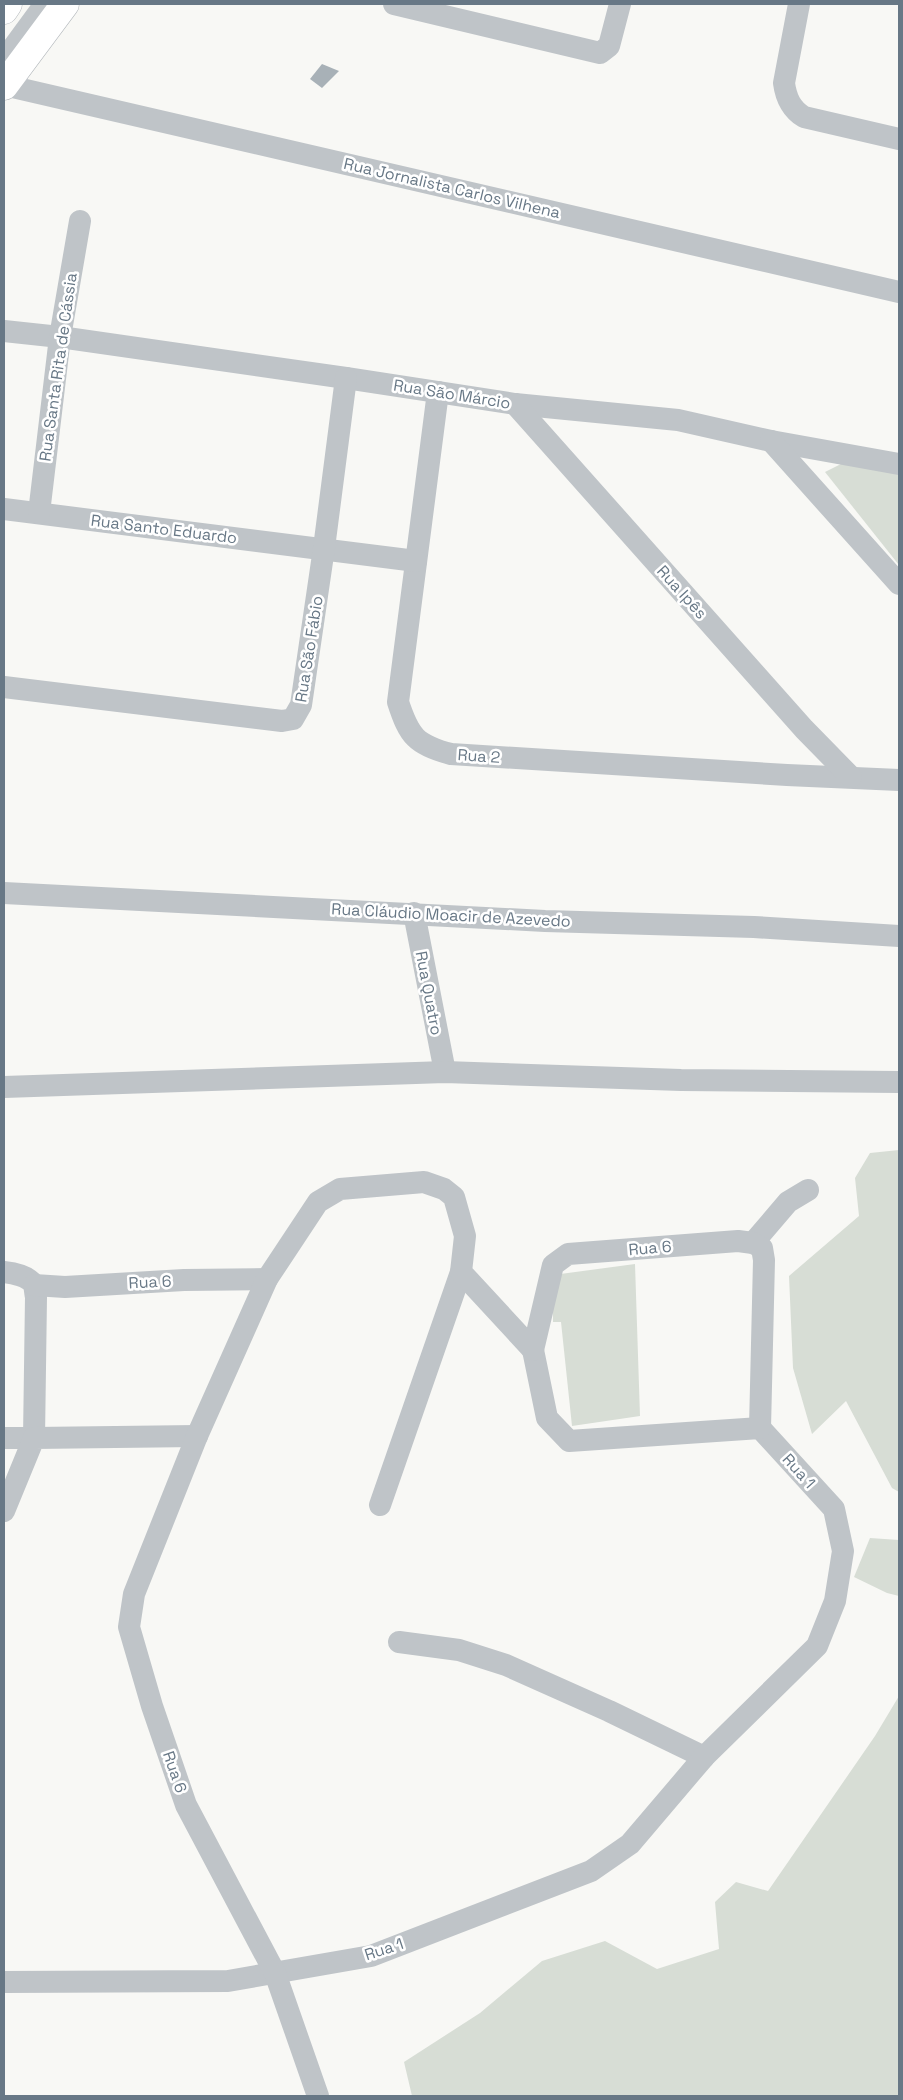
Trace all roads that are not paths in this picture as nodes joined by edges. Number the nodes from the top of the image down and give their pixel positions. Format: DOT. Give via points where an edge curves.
graph roads {
  1 [pos="8,4"];
  2 [pos="30,4"];
  3 [pos="44,4"];
  4 [pos="65,4"];
  5 [pos="394,4"];
  6 [pos="620,4"];
  7 [pos="799,4"];
  8 [pos="4,10"];
  9 [pos="4,40"];
  10 [pos="4,77"];
  11 [pos="899,139"];
  12 [pos="80,221"];
  13 [pos="899,292"];
  14 [pos="4,331"];
  15 [pos="60,337"];
  16 [pos="346,378"];
  17 [pos="438,392"];
  18 [pos="515,404"];
  19 [pos="771,441"];
  20 [pos="899,464"];
  21 [pos="4,509"];
  22 [pos="39,513"];
  23 [pos="324,548"];
  24 [pos="416,561"];
  25 [pos="899,584"];
  26 [pos="4,687"];
  27 [pos="851,777"];
  28 [pos="899,780"];
  29 [pos="4,894"];
  30 [pos="414,913"];
  31 [pos="899,936"];
  32 [pos="445,1072"];
  33 [pos="899,1082"];
  34 [pos="4,1087"];
  35 [pos="808,1190"];
  36 [pos="753,1243"];
  37 [pos="4,1272"];
  38 [pos="461,1272"];
  39 [pos="267,1279"];
  40 [pos="34,1285"];
  41 [pos="533,1350"];
  42 [pos="760,1428"];
  43 [pos="197,1436"];
  44 [pos="4,1438"];
  45 [pos="34,1438"];
  46 [pos="380,1504"];
  47 [pos="4,1511"];
  48 [pos="399,1642"];
  49 [pos="704,1757"];
  50 [pos="275,1973"];
  51 [pos="4,1982"];
  52 [pos="318,2096"];
  1 -- 8 [label="main road"];
  2 -- 9 [label="street"];
  3 -- 10 [label="street"];
  4 -- 10 [label="main road"];
  5 -- 6 [label="street" via="600,54 609,46"];
  7 -- 11 [label="street" via="784,83 790,105 804,117"];
  10 -- 13 [label="street, Rua Jornalista Carlos Vilhena"];
  12 -- 15 [label="street, Rua Santa Rita de Cássia"];
  14 -- 15 [label="street, Rua São Márcio"];
  15 -- 16 [label="street, Rua São Márcio"];
  15 -- 22 [label="street, Rua Santa Rita de Cássia"];
  16 -- 17 [label="street, Rua São Márcio"];
  16 -- 23 [label="street, Rua São Fábio"];
  17 -- 18 [label="street, Rua São Márcio"];
  17 -- 24 [label="street, Rua 2"];
  18 -- 19 [label="street, Rua São Márcio" via="678,420"];
  18 -- 27 [label="street, Rua Ipês" via="804,729"];
  19 -- 20 [label="street, Rua São Márcio"];
  19 -- 25 [label="street"];
  21 -- 22 [label="street, Rua Santo Eduardo"];
  22 -- 23 [label="street, Rua Santo Eduardo"];
  23 -- 24 [label="street, Rua Santo Eduardo"];
  23 -- 26 [label="street, Rua São Fábio" via="301,705 293,719 282,721"];
  24 -- 27 [label="street, Rua 2" via="398,702 413,736 430,749 451,754"];
  27 -- 28 [label="street, Rua 2"];
  29 -- 30 [label="street, Rua Cláudio Moacir de Azevedo"];
  30 -- 31 [label="street, Rua Cláudio Moacir de Azevedo"];
  30 -- 32 [label="street, Rua Quatro"];
  32 -- 33 [label="street" via="681,1080"];
  32 -- 34 [label="street"];
  35 -- 36 [label="street" via="788,1202"];
  36 -- 41 [label="street, Rua 6" via="738,1241 568,1254 553,1265"];
  36 -- 42 [label="street" via="762,1248 764,1260"];
  37 -- 40 [label="street" via="18,1275"];
  38 -- 39 [label="street, Rua 6" via="465,1236 454,1197 444,1189 424,1182 340,1189 328,1195 318,1202"];
  38 -- 41 [label="street"];
  38 -- 46 [label="street, Rua 6"];
  39 -- 40 [label="street, Rua 6" via="65,1287"];
  39 -- 43 [label="street, Rua 6"];
  40 -- 45 [label="street"];
  41 -- 42 [label="street" via="547,1418 569,1442"];
  42 -- 49 [label="street, Rua 1" via="834,1509 843,1551 835,1601 817,1646"];
  43 -- 45 [label="street"];
  43 -- 50 [label="street, Rua 6" via="134,1594 129,1628 186,1805"];
  44 -- 45 [label="street"];
  45 -- 47 [label="street"];
  48 -- 49 [label="street" via="459,1650 506,1665"];
  49 -- 50 [label="street, Rua 1" via="630,1844 591,1871 371,1956"];
  50 -- 51 [label="street, Rua 1" via="228,1981"];
  50 -- 52 [label="street, Rua 6"];
}
